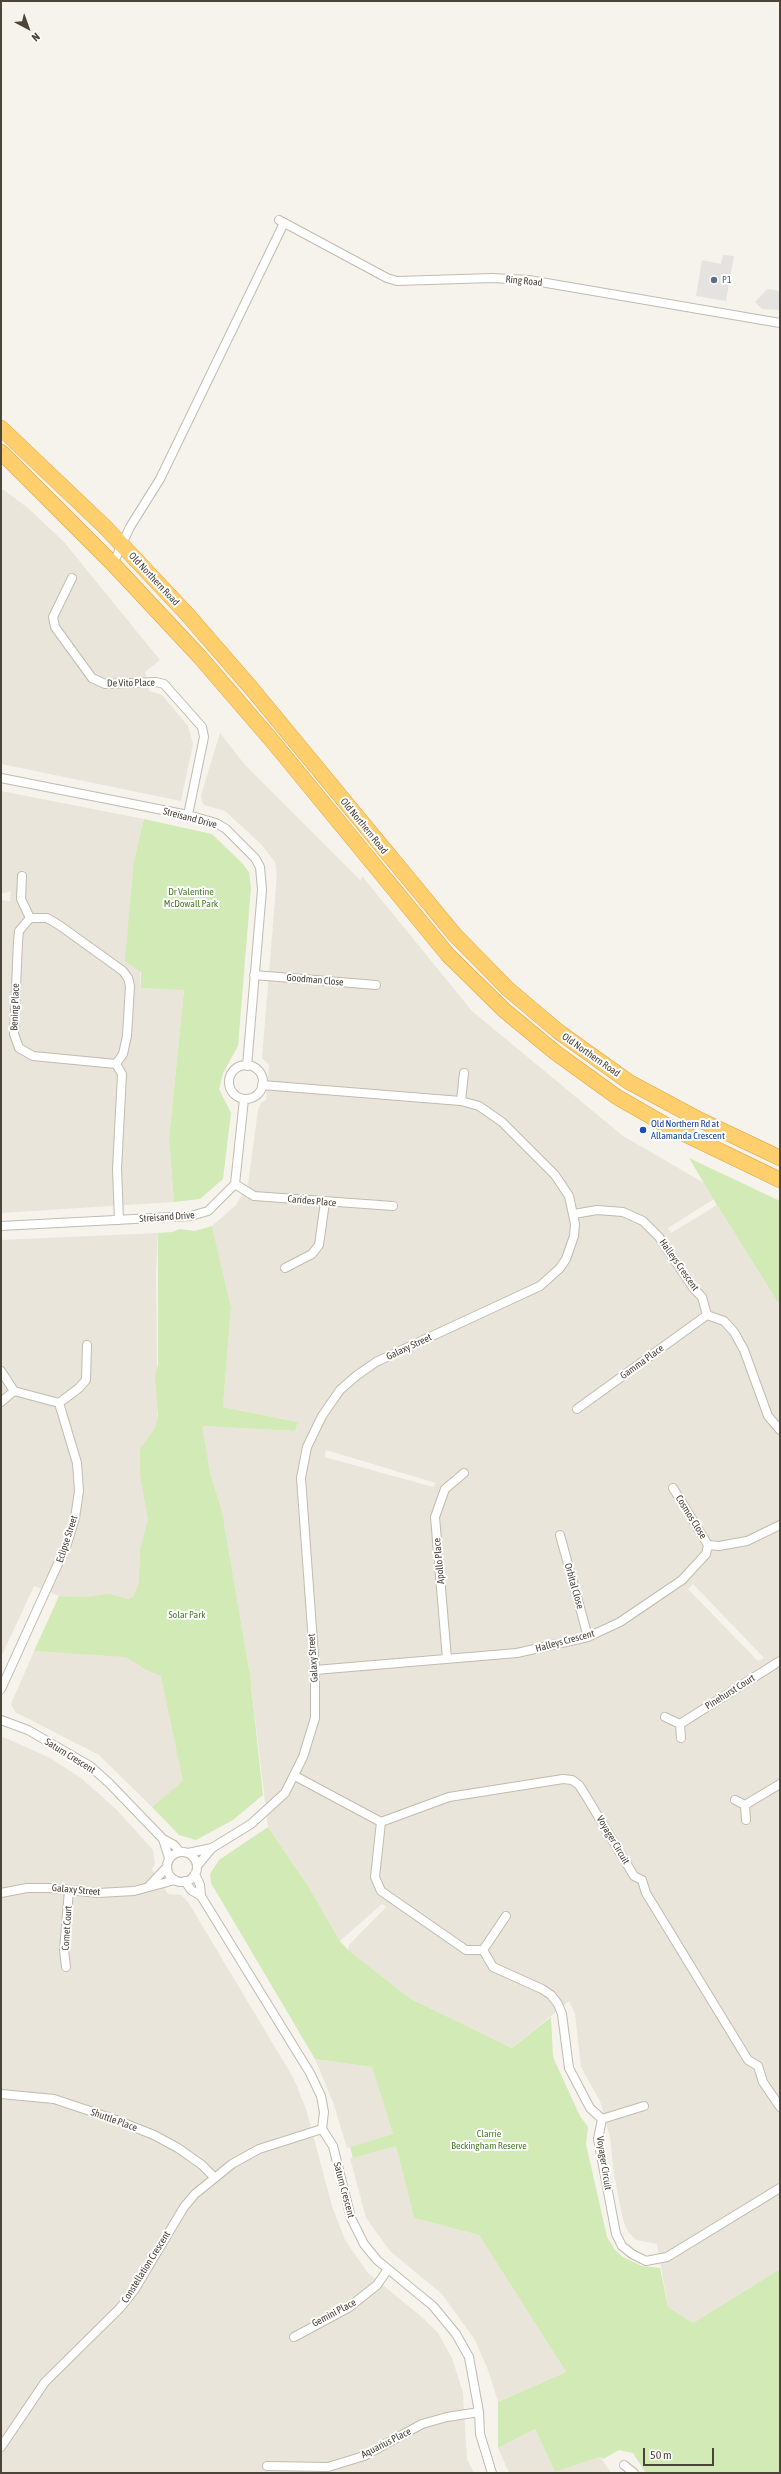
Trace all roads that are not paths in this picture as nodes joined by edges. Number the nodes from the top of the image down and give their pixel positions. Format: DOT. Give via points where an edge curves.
graph roads {
  1 [pos="780,323"];
  2 [pos="1,428"];
  3 [pos="1,452"];
  4 [pos="122,544"];
  5 [pos="113,564"];
  6 [pos="72,578"];
  7 [pos="1,778"];
  8 [pos="188,815"];
  9 [pos="22,876"];
  10 [pos="30,918"];
  11 [pos="254,975"];
  12 [pos="376,985"];
  13 [pos="116,1064"];
  14 [pos="246,1066"];
  15 [pos="464,1073"];
  16 [pos="262,1085"];
  17 [pos="244,1099"];
  18 [pos="461,1102"];
  19 [pos="780,1158"];
  20 [pos="780,1180"];
  21 [pos="235,1184"];
  22 [pos="325,1202"];
  23 [pos="393,1206"];
  24 [pos="574,1214"];
  25 [pos="119,1220"];
  26 [pos="1,1226"];
  27 [pos="285,1268"];
  28 [pos="707,1315"];
  29 [pos="87,1345"];
  30 [pos="1,1371"];
  31 [pos="14,1391"];
  32 [pos="1,1402"];
  33 [pos="59,1403"];
  34 [pos="577,1409"];
  35 [pos="780,1430"];
  36 [pos="464,1473"];
  37 [pos="673,1488"];
  38 [pos="780,1525"];
  39 [pos="560,1535"];
  40 [pos="708,1545"];
  41 [pos="588,1637"];
  42 [pos="447,1659"];
  43 [pos="780,1661"];
  44 [pos="314,1670"];
  45 [pos="1,1689"];
  46 [pos="665,1717"];
  47 [pos="1,1720"];
  48 [pos="680,1724"];
  49 [pos="681,1738"];
  50 [pos="295,1776"];
  51 [pos="780,1784"];
  52 [pos="735,1800"];
  53 [pos="745,1805"];
  54 [pos="746,1820"];
  55 [pos="381,1822"];
  56 [pos="163,1839"];
  57 [pos="212,1848"];
  58 [pos="184,1852"];
  59 [pos="168,1863"];
  60 [pos="196,1870"];
  61 [pos="175,1880"];
  62 [pos="185,1881"];
  63 [pos="150,1885"];
  64 [pos="69,1890"];
  65 [pos="1,1894"];
  66 [pos="201,1896"];
  67 [pos="506,1916"];
  68 [pos="484,1950"];
  69 [pos="66,1967"];
  70 [pos="1,2094"];
  71 [pos="644,2106"];
  72 [pos="780,2108"];
  73 [pos="602,2119"];
  74 [pos="322,2129"];
  75 [pos="214,2177"];
  76 [pos="780,2188"];
  77 [pos="388,2269"];
  78 [pos="294,2337"];
  79 [pos="479,2412"];
  80 [pos="1,2448"];
  81 [pos="624,2465"];
  82 [pos="267,2466"];
  83 [pos="492,2473"];
  84 [pos="634,2473"];
  1 -- 4 [label="street, Ring Road" via="529,280 492,278 397,281 282,221 160,479"];
  2 -- 4 [label="highway, Old Northern Road"];
  3 -- 5 [label="highway, Old Northern Road"];
  4 -- 5 [label="street"];
  4 -- 19 [label="highway, Old Northern Road" via="221,652 455,935 508,989 559,1032 629,1082 700,1120"];
  5 -- 20 [label="highway, Old Northern Road" via="238,700 448,955 505,1011 556,1053 617,1097 670,1127"];
  6 -- 8 [label="street, De Vito Place" via="53,617 55,627 92,678 104,684 164,684 202,727 204,737"];
  7 -- 8 [label="street, Streisand Drive"];
  8 -- 11 [label="street, Streisand Drive" via="216,823 226,829 255,858 260,867 262,890"];
  9 -- 10 [label="street" via="22,899"];
  10 -- 13 [label="street" via="47,918 59,925 128,978 130,986 127,1036 123,1054"];
  10 -- 13 [label="street, Bening Place" via="19,932 18,941 14,1034 19,1048 33,1056"];
  11 -- 12 [label="street, Goodman Close"];
  11 -- 14 [label="street, Streisand Drive"];
  13 -- 25 [label="street" via="122,1074 117,1169"];
  14 -- 16 [label="street" via="259,1072"];
  14 -- 17 [label="street" via="235,1070 229,1081 233,1093"];
  15 -- 18 [label="street"];
  16 -- 17 [label="street" via="254,1097"];
  16 -- 18 [label="street, Galaxy Street"];
  17 -- 21 [label="street"];
  18 -- 24 [label="street, Galaxy Street" via="488,1110 502,1122 555,1175 569,1196"];
  21 -- 22 [label="street, Carides Place" via="254,1196"];
  21 -- 25 [label="street, Streisand Drive" via="202,1214"];
  22 -- 23 [label="street, Carides Place"];
  22 -- 27 [label="street" via="319,1245 312,1254"];
  24 -- 28 [label="street, Halleys Crescent" via="597,1210 623,1212 643,1221 659,1237 702,1297"];
  24 -- 44 [label="street, Galaxy Street" via="574,1236 566,1259 540,1286 376,1362 340,1390 322,1416 307,1448 301,1478"];
  25 -- 26 [label="street, Streisand Drive"];
  28 -- 34 [label="street, Gamma Place"];
  28 -- 35 [label="street" via="724,1321 734,1332 744,1350 768,1416"];
  29 -- 33 [label="street" via="86,1380"];
  30 -- 31 [label="street"];
  31 -- 32 [label="street"];
  31 -- 33 [label="street"];
  33 -- 45 [label="street, Eclipse Street" via="77,1462 79,1491 75,1518 54,1577"];
  36 -- 42 [label="street, Apollo Place" via="445,1489 435,1517"];
  37 -- 40 [label="street, Cosmos Close"];
  38 -- 40 [label="street" via="747,1541 719,1546"];
  39 -- 41 [label="street, Orbital Close"];
  40 -- 41 [label="street, Halleys Crescent" via="706,1554 682,1580 620,1622"];
  41 -- 42 [label="street, Halleys Crescent" via="517,1653"];
  42 -- 44 [label="street, Halleys Crescent"];
  43 -- 48 [label="street, Pinehurst Court"];
  44 -- 50 [label="street, Galaxy Street" via="315,1718"];
  46 -- 48 [label="street"];
  47 -- 56 [label="street, Saturn Crescent" via="28,1730 90,1766"];
  48 -- 49 [label="street"];
  50 -- 55 [label="street"];
  50 -- 57 [label="street, Galaxy Street" via="285,1793 268,1811"];
  51 -- 53 [label="street"];
  52 -- 53 [label="street"];
  53 -- 54 [label="street"];
  55 -- 68 [label="street" via="375,1877 381,1891 466,1950"];
  55 -- 72 [label="street, Voyager Circuit" via="449,1797 563,1778 572,1780 583,1791 634,1876 642,1880 646,1893 748,2060 758,2066 763,2082"];
  56 -- 58 [label="street, Saturn Crescent"];
  56 -- 59 [label="street, Saturn Crescent"];
  57 -- 58 [label="street, Galaxy Street"];
  57 -- 60 [label="street, Galaxy Street"];
  58 -- 59 [label="street"];
  58 -- 60 [label="street" via="194,1859"];
  59 -- 61 [label="street" via="169,1875"];
  59 -- 63 [label="street, Galaxy Street"];
  60 -- 62 [label="street"];
  60 -- 66 [label="street"];
  61 -- 62 [label="street"];
  61 -- 63 [label="street, Galaxy Street"];
  62 -- 66 [label="street" via="191,1890"];
  63 -- 64 [label="street, Galaxy Street" via="134,1891 98,1893"];
  64 -- 65 [label="street, Galaxy Street" via="27,1888"];
  64 -- 69 [label="street, Comet Court" via="64,1950"];
  66 -- 74 [label="street" via="310,2073 321,2096 324,2112"];
  67 -- 68 [label="street"];
  68 -- 73 [label="street" via="493,1967 542,1989 558,2004 562,2014 569,2068 590,2108"];
  70 -- 75 [label="street, Shuttle Place" via="54,2099 111,2118 154,2135 178,2148"];
  71 -- 73 [label="street"];
  73 -- 76 [label="street, Voyager Circuit" via="598,2139 616,2234 622,2246 646,2261 667,2256"];
  74 -- 75 [label="street, Constellation Crescent" via="259,2149"];
  74 -- 77 [label="street, Saturn Crescent" via="333,2146 351,2218 364,2244"];
  75 -- 80 [label="street, Constellation Crescent" via="184,2207 135,2289 120,2308 45,2382"];
  77 -- 78 [label="street, Gemini Place" via="376,2284 348,2308"];
  77 -- 79 [label="street, Saturn Crescent" via="433,2306 456,2334 469,2357"];
  79 -- 82 [label="street, Aquarius Place" via="422,2424 364,2456 328,2467"];
  79 -- 83 [label="street, Saturn Crescent" via="483,2450"];
  81 -- 84 [label="street"];
}
